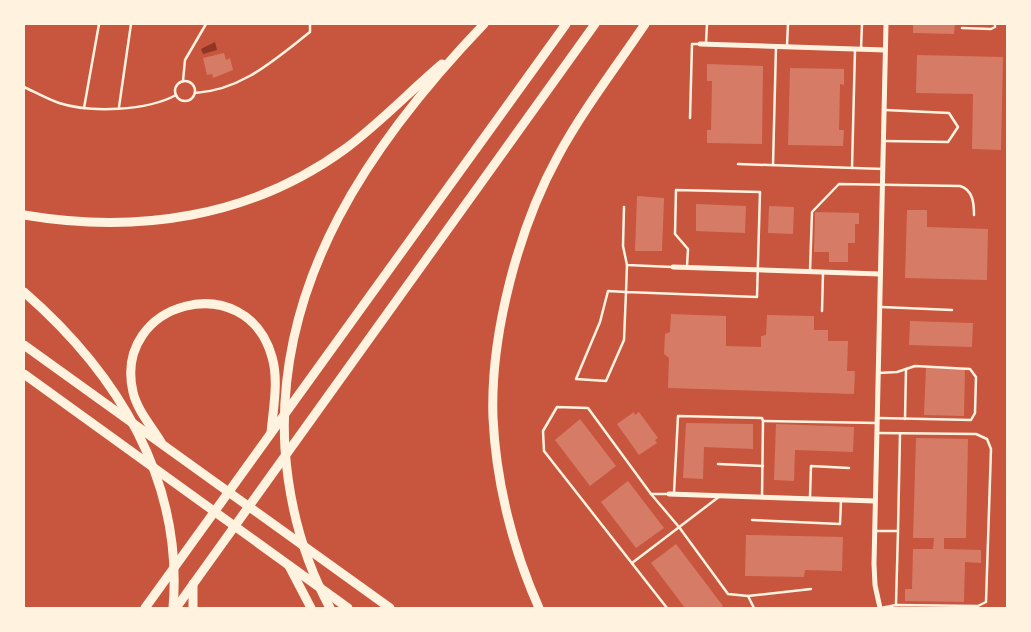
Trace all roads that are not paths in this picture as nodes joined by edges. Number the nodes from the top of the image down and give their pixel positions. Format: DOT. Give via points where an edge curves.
graph roads {
  1 [pos="99,24"];
  2 [pos="131,24"];
  3 [pos="206,24"];
  4 [pos="310,24"];
  5 [pos="484,24"];
  6 [pos="566,24"];
  7 [pos="596,24"];
  8 [pos="645,24"];
  9 [pos="707,24"];
  10 [pos="788,24"];
  11 [pos="862,24"];
  12 [pos="886,24"];
  13 [pos="995,24"];
  14 [pos="962,28"];
  15 [pos="700,44"];
  16 [pos="706,45"];
  17 [pos="462,46"];
  18 [pos="776,46"];
  19 [pos="787,47"];
  20 [pos="858,49"];
  21 [pos="885,50"];
  22 [pos="183,81"];
  23 [pos="24,87"];
  24 [pos="195,93"];
  25 [pos="176,96"];
  26 [pos="119,107"];
  27 [pos="84,109"];
  28 [pos="884,110"];
  29 [pos="690,118"];
  30 [pos="884,141"];
  31 [pos="738,164"];
  32 [pos="774,166"];
  33 [pos="852,168"];
  34 [pos="883,169"];
  35 [pos="883,184"];
  36 [pos="624,207"];
  37 [pos="24,215"];
  38 [pos="974,215"];
  39 [pos="627,266"];
  40 [pos="673,267"];
  41 [pos="688,268"];
  42 [pos="758,269"];
  43 [pos="810,271"];
  44 [pos="823,271"];
  45 [pos="880,274"];
  46 [pos="24,292"];
  47 [pos="626,292"];
  48 [pos="880,307"];
  49 [pos="952,310"];
  50 [pos="822,311"];
  51 [pos="24,345"];
  52 [pos="906,369"];
  53 [pos="878,373"];
  54 [pos="24,374"];
  55 [pos="905,419"];
  56 [pos="764,421"];
  57 [pos="877,421"];
  58 [pos="877,433"];
  59 [pos="271,434"];
  60 [pos="900,434"];
  61 [pos="164,446"];
  62 [pos="718,464"];
  63 [pos="763,466"];
  64 [pos="849,468"];
  65 [pos="651,494"];
  66 [pos="672,495"];
  67 [pos="721,496"];
  68 [pos="762,497"];
  69 [pos="810,499"];
  70 [pos="841,500"];
  71 [pos="875,501"];
  72 [pos="752,520"];
  73 [pos="679,527"];
  74 [pos="898,530"];
  75 [pos="874,531"];
  76 [pos="632,563"];
  77 [pos="288,564"];
  78 [pos="193,583"];
  79 [pos="811,589"];
  80 [pos="748,596"];
  81 [pos="896,605"];
  82 [pos="145,608"];
  83 [pos="174,608"];
  84 [pos="193,608"];
  85 [pos="311,608"];
  86 [pos="330,608"];
  87 [pos="348,608"];
  88 [pos="390,608"];
  89 [pos="540,608"];
  90 [pos="667,608"];
  91 [pos="754,608"];
  92 [pos="880,608"];
  1 -- 27 [label="lane"];
  2 -- 26 [label="lane"];
  3 -- 22 [label="lane" via="185,60"];
  4 -- 24 [label="lane" via="310,32 253,76 214,92"];
  5 -- 17 [label="highway"];
  6 -- 59 [label="highway"];
  7 -- 78 [label="highway"];
  8 -- 89 [label="highway" via="570,134 536,204 512,278 494,370 493,418 503,492 514,539"];
  9 -- 16 [label="lane"];
  10 -- 19 [label="lane"];
  11 -- 20 [label="lane"];
  12 -- 21 [label="street"];
  13 -- 14 [label="lane" via="991,29"];
  15 -- 16 [label="street"];
  15 -- 29 [label="lane" via="692,44"];
  16 -- 18 [label="street"];
  17 -- 37 [label="highway" via="345,149 293,181 253,199 211,212 138,223 81,223"];
  17 -- 86 [label="highway" via="412,106 341,212 313,270 297,317 289,358 284,434 293,509 312,567"];
  18 -- 19 [label="street"];
  18 -- 32 [label="lane"];
  19 -- 20 [label="street"];
  20 -- 21 [label="street"];
  20 -- 33 [label="lane"];
  21 -- 28 [label="street"];
  22 -- 24 [label="lane" via="192,84"];
  22 -- 25 [label="lane" via="177,86"];
  23 -- 27 [label="lane" via="58,103"];
  24 -- 25 [label="lane" via="188,100"];
  25 -- 26 [label="lane" via="161,103"];
  26 -- 27 [label="lane"];
  28 -- 30 [label="street"];
  28 -- 30 [label="lane" via="949,113 958,127 948,142"];
  30 -- 34 [label="street"];
  31 -- 32 [label="lane"];
  32 -- 33 [label="lane"];
  33 -- 34 [label="lane"];
  34 -- 35 [label="street"];
  35 -- 38 [label="lane" via="964,188 974,202"];
  35 -- 43 [label="lane" via="839,184 812,212"];
  35 -- 45 [label="street"];
  36 -- 39 [label="lane" via="623,246"];
  39 -- 40 [label="lane"];
  39 -- 47 [label="lane"];
  40 -- 41 [label="street"];
  41 -- 42 [label="street"];
  41 -- 42 [label="lane" via="688,249 674,234 676,190 760,192"];
  42 -- 43 [label="street"];
  42 -- 47 [label="lane" via="757,297"];
  43 -- 44 [label="street"];
  44 -- 45 [label="street"];
  44 -- 50 [label="lane"];
  45 -- 48 [label="street"];
  46 -- 83 [label="highway" via="82,348 110,384 149,455 171,535"];
  47 -- 47 [label="lane" via="608,291 600,322 576,379 606,381 624,340"];
  48 -- 49 [label="lane"];
  48 -- 53 [label="street"];
  51 -- 61 [label="highway"];
  52 -- 53 [label="lane"];
  52 -- 55 [label="lane"];
  52 -- 55 [label="lane" via="915,366 966,367 976,377 975,413 971,420"];
  53 -- 57 [label="street"];
  54 -- 77 [label="highway"];
  55 -- 57 [label="lane"];
  56 -- 57 [label="lane"];
  56 -- 63 [label="lane"];
  56 -- 66 [label="lane" via="754,417 678,416"];
  57 -- 58 [label="street"];
  58 -- 60 [label="lane"];
  58 -- 71 [label="street"];
  59 -- 61 [label="highway" via="275,372 266,340 253,323 233,309 214,304 193,304 173,309 154,322 141,338 133,356 131,375 136,402"];
  59 -- 82 [label="highway"];
  60 -- 74 [label="lane"];
  60 -- 81 [label="lane" via="976,434 987,440 991,449 986,602 978,606"];
  61 -- 88 [label="highway"];
  62 -- 63 [label="lane"];
  63 -- 68 [label="lane"];
  64 -- 69 [label="lane" via="812,466"];
  65 -- 66 [label="lane"];
  65 -- 73 [label="lane"];
  65 -- 76 [label="lane" via="588,408 557,407 543,431 544,451"];
  66 -- 67 [label="street"];
  67 -- 68 [label="street"];
  67 -- 73 [label="lane"];
  68 -- 69 [label="street"];
  69 -- 70 [label="street"];
  70 -- 71 [label="street"];
  70 -- 72 [label="lane" via="840,524"];
  71 -- 75 [label="street"];
  73 -- 76 [label="lane"];
  73 -- 80 [label="lane" via="728,594"];
  74 -- 75 [label="lane"];
  74 -- 81 [label="lane"];
  75 -- 92 [label="street" via="875,585"];
  76 -- 90 [label="lane"];
  77 -- 85 [label="highway"];
  77 -- 87 [label="highway"];
  78 -- 83 [label="highway"];
  78 -- 84 [label="highway"];
  79 -- 80 [label="lane"];
  80 -- 91 [label="lane"];
  81 -- 92 [label="lane"];
}
